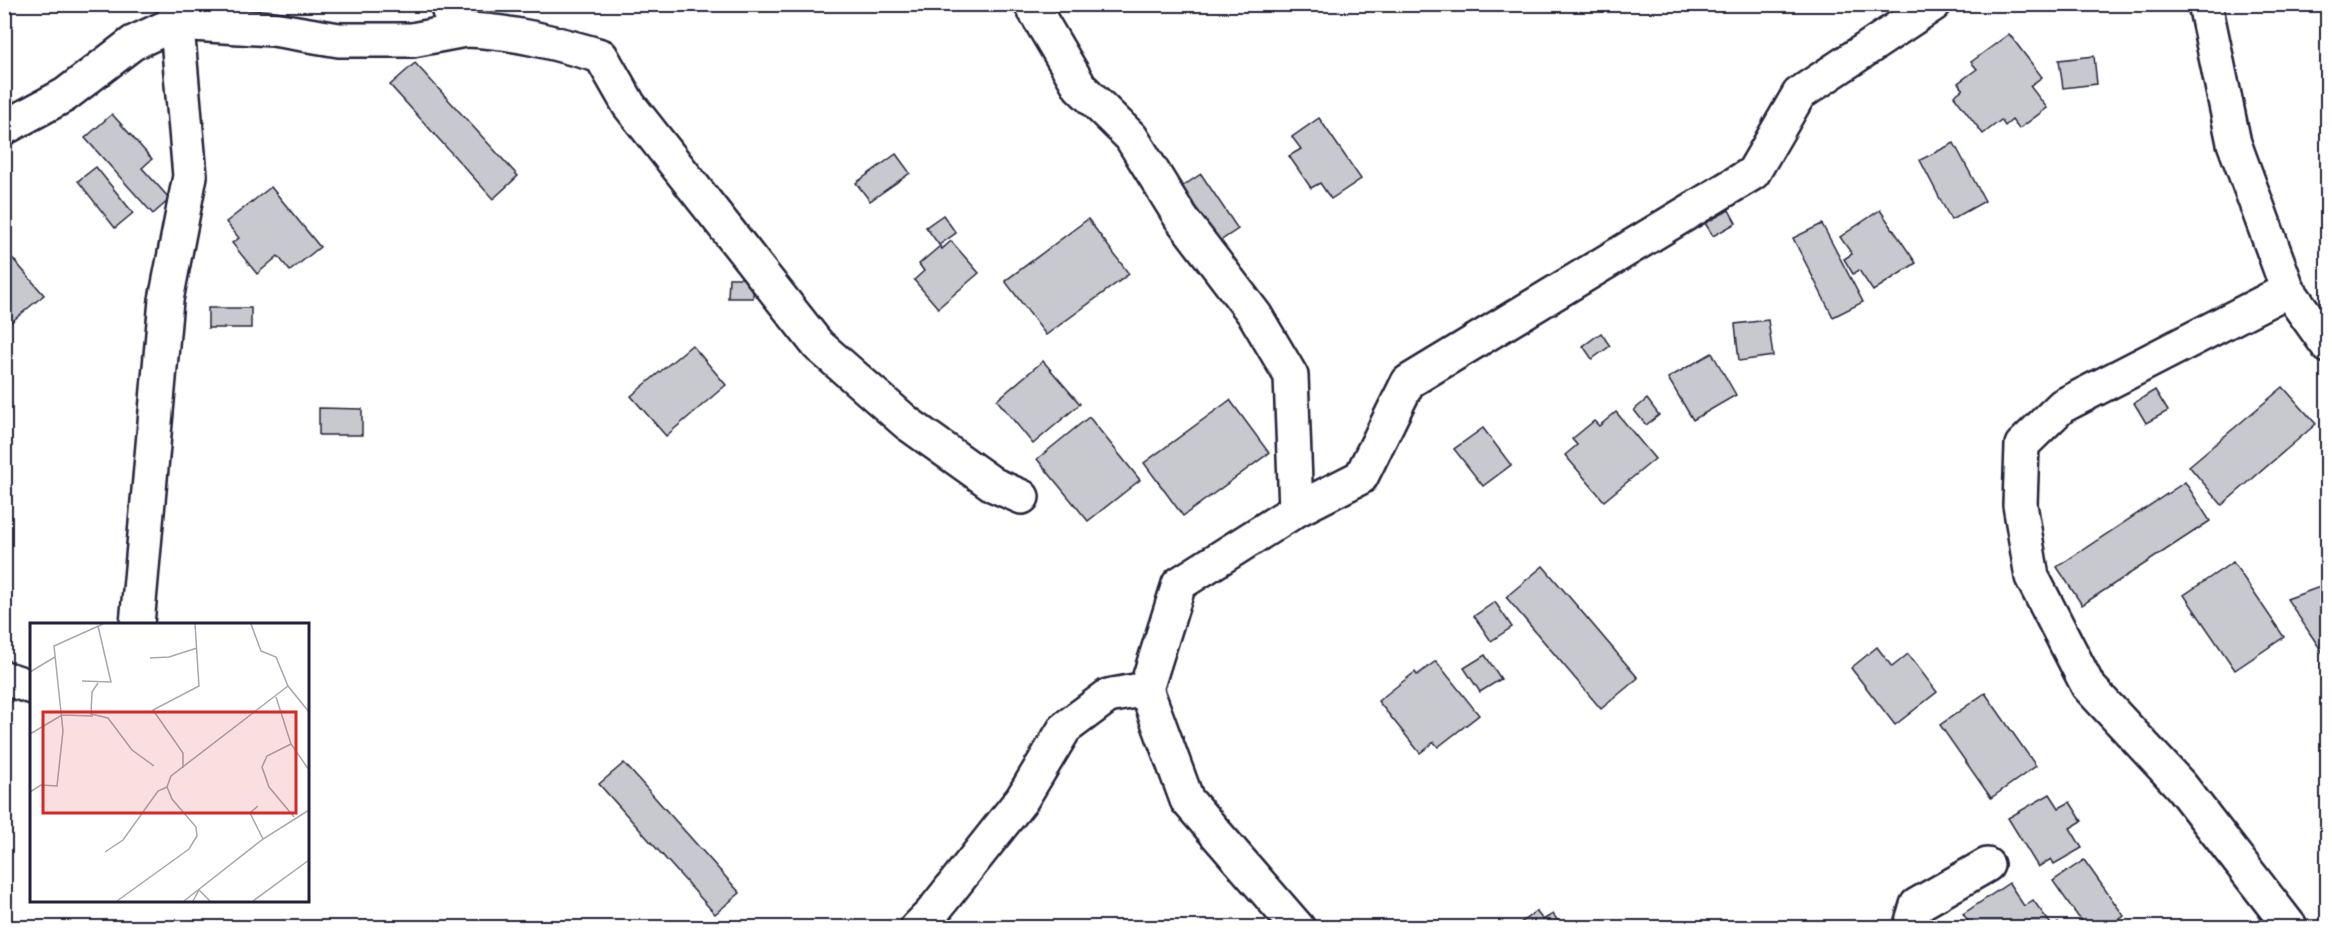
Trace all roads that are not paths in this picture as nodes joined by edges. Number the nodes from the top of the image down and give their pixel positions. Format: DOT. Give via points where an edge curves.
graph roads {
  1 [pos="1031,4"];
  2 [pos="1934,4"];
  3 [pos="2205,4"];
  4 [pos="175,14"];
  5 [pos="456,17"];
  6 [pos="4,128"];
  7 [pos="2288,290"];
  8 [pos="2328,346"];
  9 [pos="1023,497"];
  10 [pos="1296,510"];
  11 [pos="137,623"];
  12 [pos="4,678"];
  13 [pos="30,686"];
  14 [pos="1146,689"];
  15 [pos="1987,865"];
  16 [pos="917,927"];
  17 [pos="1298,927"];
  18 [pos="1910,927"];
  19 [pos="2291,927"];
  1 -- 10 [label="street" via="1080,87 1131,137 1181,218 1255,315 1291,376"];
  2 -- 10 [label="street" via="1799,94 1753,173 1408,382 1361,477"];
  3 -- 7 [label="street" via="2234,143"];
  4 -- 5 [label="street" via="339,40 412,40"];
  4 -- 6 [label="street" via="65,95"];
  4 -- 11 [label="street" via="190,176 165,300"];
  5 -- 9 [label="street" via="493,31 601,56 629,105 818,345 907,423 994,485"];
  7 -- 8 [label="street"];
  7 -- 19 [label="street" via="2062,406 2022,445 2020,505 2032,577 2088,686 2181,786"];
  10 -- 14 [label="street" via="1179,584"];
  12 -- 13 [label="street"];
  14 -- 16 [label="street" via="1108,696 1065,728 1023,799"];
  14 -- 17 [label="street" via="1186,800"];
  15 -- 18 [label="street" via="1917,905"];
}
